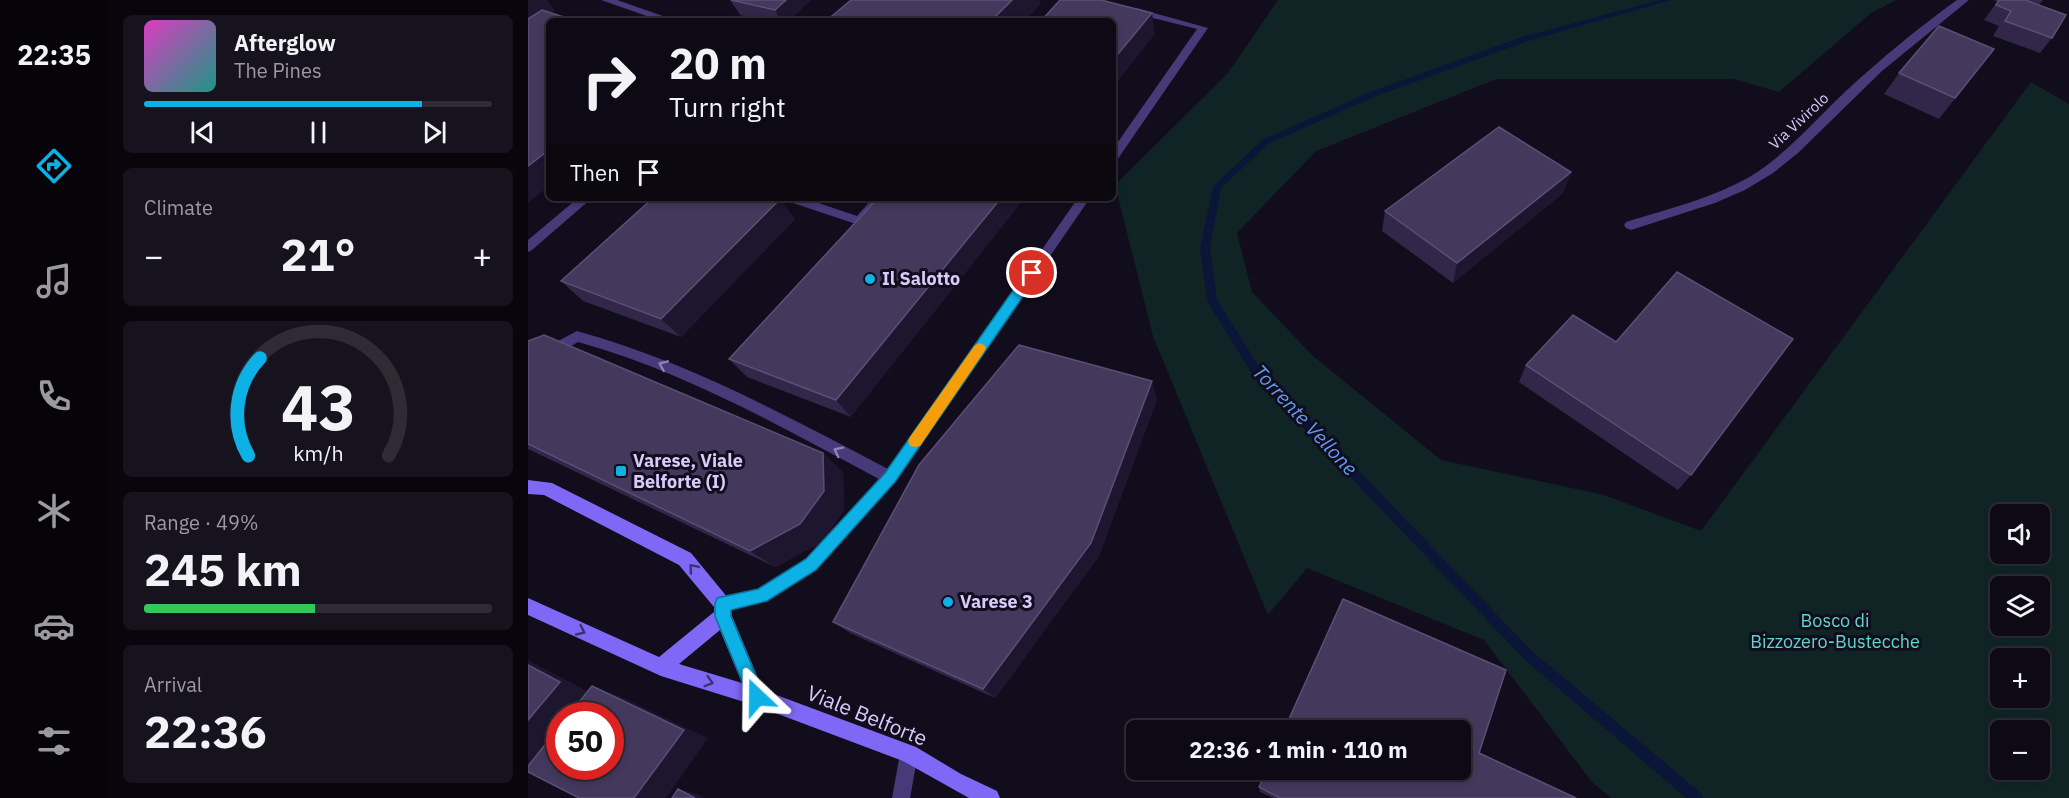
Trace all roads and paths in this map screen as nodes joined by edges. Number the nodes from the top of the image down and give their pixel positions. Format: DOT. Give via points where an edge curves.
graph roads {
  1 [pos="606,0"];
  2 [pos="1964,0"];
  3 [pos="1125,8"];
  4 [pos="663,18"];
  5 [pos="1116,153"];
  6 [pos="583,201"];
  7 [pos="800,201"];
  8 [pos="877,201"];
  9 [pos="1082,201"];
  10 [pos="1631,225"];
  11 [pos="528,230"];
  12 [pos="543,235"];
  13 [pos="528,247"];
  14 [pos="528,366"];
  15 [pos="890,477"];
  16 [pos="528,487"];
  17 [pos="528,606"];
  18 [pos="723,610"];
  19 [pos="661,667"];
  20 [pos="757,697"];
  21 [pos="909,754"];
  22 [pos="901,798"];
  23 [pos="990,798"];
  1 -- 4 [label="street"];
  2 -- 10 [label="street, Via Vivirolo" via="1850,93 1794,150 1755,178 1704,203"];
  3 -- 5 [label="lane" via="1203,28"];
  6 -- 12 [label="lane"];
  7 -- 8 [label="lane" via="859,221"];
  9 -- 15 [label="lane"];
  11 -- 12 [label="lane"];
  12 -- 13 [label="lane"];
  15 -- 14 [label="lane, one-way" via="713,386 620,346 577,336"];
  15 -- 18 [label="lane" via="811,564 761,596"];
  18 -- 16 [label="main road, one-way" via="685,559 546,488"];
  17 -- 19 [label="main road, Viale Belforte, one-way"];
  18 -- 19 [label="main road"];
  18 -- 20 [label="main road"];
  19 -- 20 [label="main road, Viale Belforte, one-way"];
  20 -- 21 [label="main road, Viale Belforte"];
  21 -- 22 [label="lane"];
  21 -- 23 [label="main road, Viale Belforte"];
}
